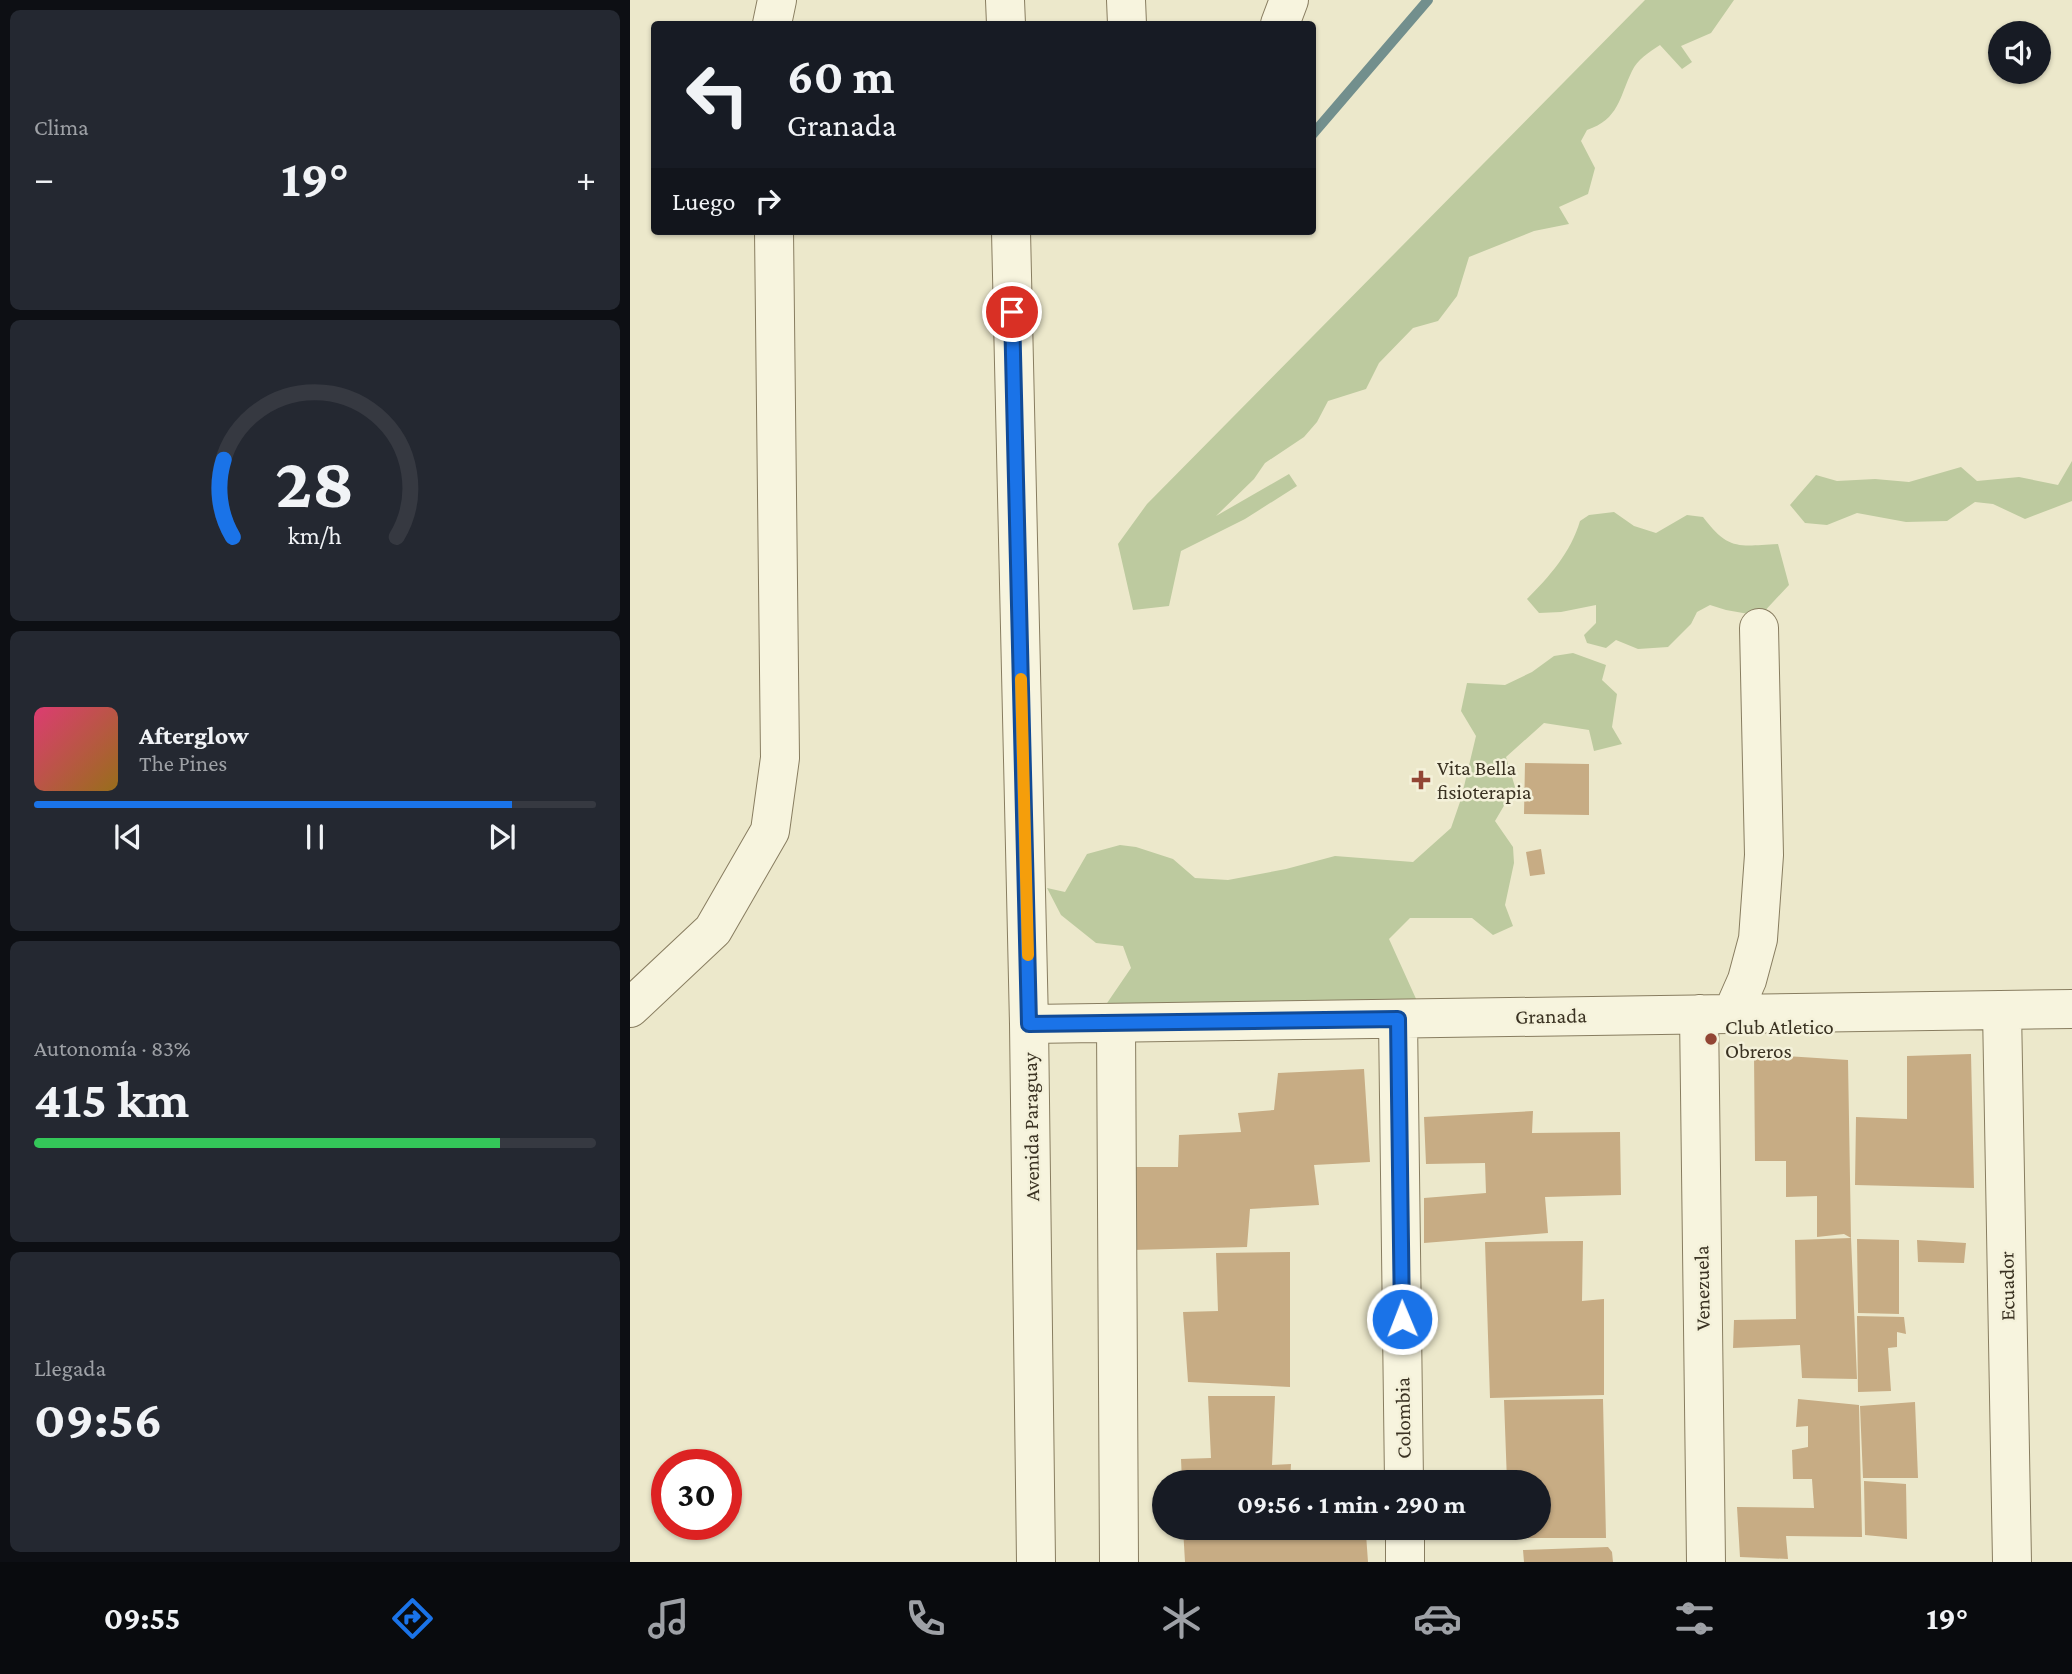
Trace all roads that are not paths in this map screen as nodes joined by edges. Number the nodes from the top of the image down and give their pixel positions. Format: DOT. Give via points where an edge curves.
graph roads {
  1 [pos="777,0"];
  2 [pos="1005,0"];
  3 [pos="1126,0"];
  4 [pos="1289,0"];
  5 [pos="773,21"];
  6 [pos="1006,21"];
  7 [pos="1127,21"];
  8 [pos="1281,21"];
  9 [pos="774,235"];
  10 [pos="1010,235"];
  11 [pos="1759,628"];
  12 [pos="630,1008"];
  13 [pos="2072,1009"];
  14 [pos="2002,1010"];
  15 [pos="1716,1014"];
  16 [pos="1398,1019"];
  17 [pos="1116,1023"];
  18 [pos="1029,1024"];
  19 [pos="1404,1470"];
  20 [pos="1405,1540"];
  21 [pos="1036,1562"];
  22 [pos="1119,1562"];
  23 [pos="1405,1562"];
  24 [pos="1706,1562"];
  25 [pos="2011,1562"];
  1 -- 5 [label="street"];
  2 -- 6 [label="street"];
  3 -- 7 [label="street"];
  4 -- 8 [label="street"];
  9 -- 12 [label="street" via="780,758 770,831 713,930"];
  10 -- 18 [label="street, Avenida Paraguay"];
  11 -- 15 [label="street" via="1764,855 1758,939 1747,980"];
  13 -- 14 [label="street, Granada"];
  14 -- 15 [label="street, Granada"];
  14 -- 25 [label="street, Ecuador"];
  15 -- 16 [label="street, Granada"];
  15 -- 24 [label="street, Venezuela"];
  16 -- 17 [label="street, Granada"];
  16 -- 19 [label="street, Colombia"];
  17 -- 18 [label="street, Granada"];
  17 -- 22 [label="street"];
  18 -- 21 [label="street, Avenida Paraguay"];
  20 -- 23 [label="street"];
}
